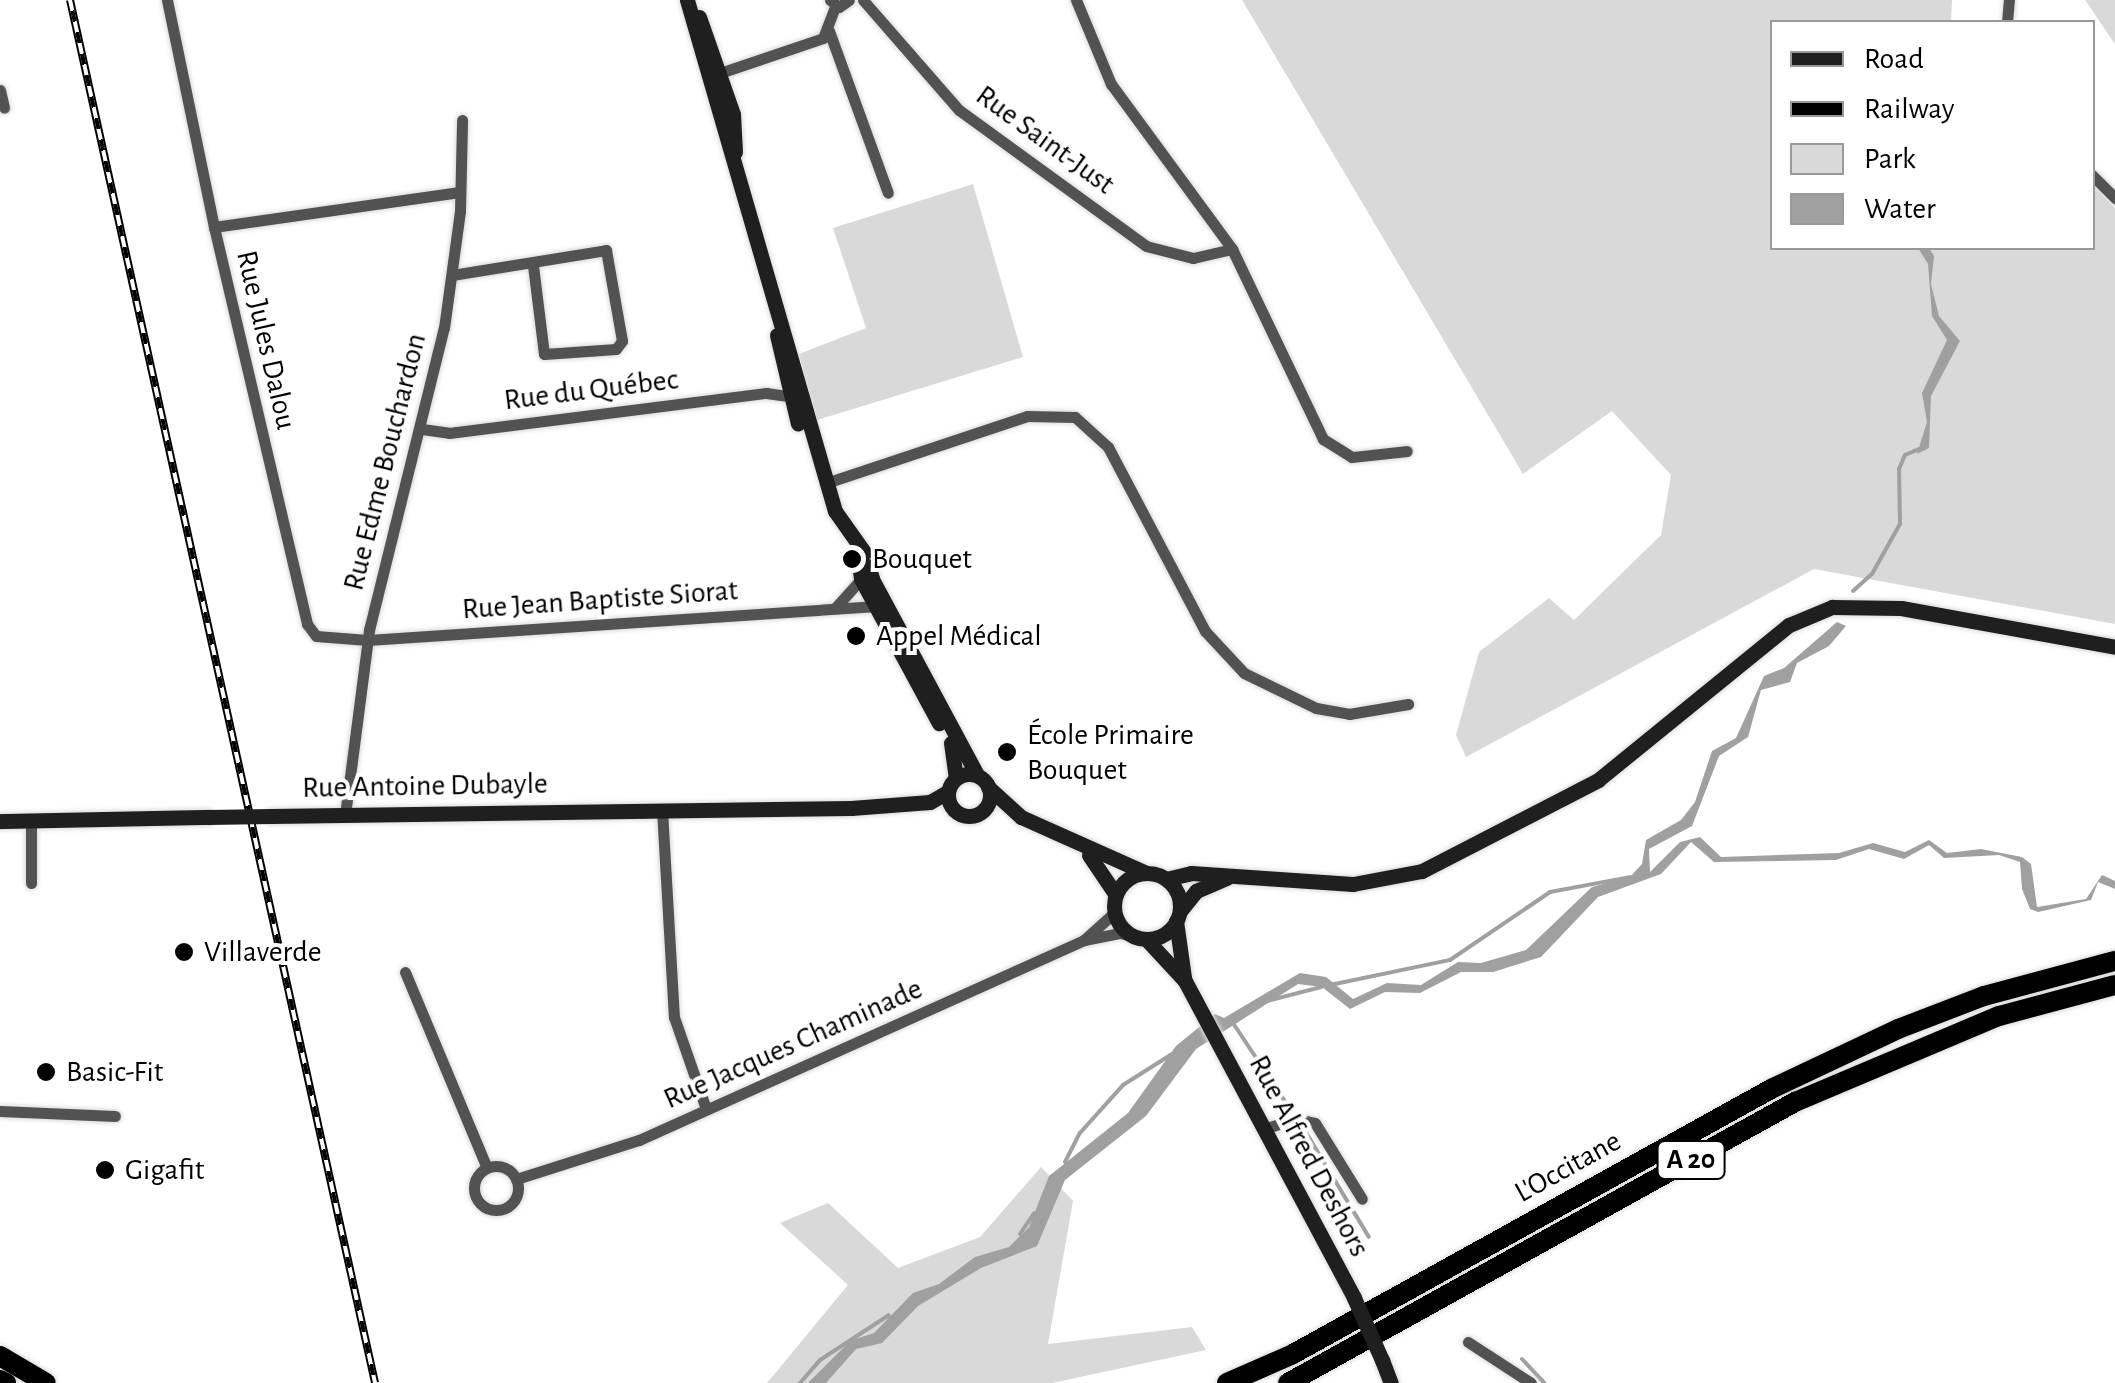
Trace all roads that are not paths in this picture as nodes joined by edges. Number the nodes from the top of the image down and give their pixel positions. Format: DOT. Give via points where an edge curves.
graph roads {
  1 [pos="168,0"];
  2 [pos="688,0"];
  3 [pos="698,0"];
  4 [pos="849,0"];
  5 [pos="863,0"];
  6 [pos="1076,0"];
  7 [pos="832,3"];
  8 [pos="829,31"];
  9 [pos="814,43"];
  10 [pos="840,60"];
  11 [pos="718,74"];
  12 [pos="0,90"];
  13 [pos="4,108"];
  14 [pos="462,120"];
  15 [pos="2095,178"];
  16 [pos="460,192"];
  17 [pos="888,193"];
  18 [pos="2115,198"];
  19 [pos="214,227"];
  20 [pos="1232,249"];
  21 [pos="532,266"];
  22 [pos="452,275"];
  23 [pos="790,375"];
  24 [pos="766,393"];
  25 [pos="796,397"];
  26 [pos="422,429"];
  27 [pos="1406,451"];
  28 [pos="826,477"];
  29 [pos="858,548"];
  30 [pos="861,579"];
  31 [pos="877,606"];
  32 [pos="835,608"];
  33 [pos="368,640"];
  34 [pos="2115,648"];
  35 [pos="906,650"];
  36 [pos="933,702"];
  37 [pos="1408,704"];
  38 [pos="983,781"];
  39 [pos="952,785"];
  40 [pos="851,808"];
  41 [pos="662,810"];
  42 [pos="968,814"];
  43 [pos="346,815"];
  44 [pos="1021,817"];
  45 [pos="32,820"];
  46 [pos="0,821"];
  47 [pos="1084,848"];
  48 [pos="1146,873"];
  49 [pos="1230,876"];
  50 [pos="1166,879"];
  51 [pos="31,883"];
  52 [pos="1116,895"];
  53 [pos="1115,912"];
  54 [pos="1178,916"];
  55 [pos="1142,938"];
  56 [pos="1084,940"];
  57 [pos="2115,960"];
  58 [pos="405,972"];
  59 [pos="1185,980"];
  60 [pos="2115,986"];
  61 [pos="706,1108"];
  62 [pos="0,1111"];
  63 [pos="116,1116"];
  64 [pos="1263,1129"];
  65 [pos="487,1168"];
  66 [pos="516,1178"];
  67 [pos="1362,1199"];
  68 [pos="1468,1342"];
  69 [pos="0,1356"];
  70 [pos="46,1383"];
  71 [pos="1227,1383"];
  72 [pos="1288,1383"];
  73 [pos="1391,1383"];
  74 [pos="1531,1383"];
  1 -- 19 [label="street, Rue Jules Dalou"];
  2 -- 11 [label="main road"];
  3 -- 11 [label="main road"];
  4 -- 7 [label="street"];
  5 -- 20 [label="street, Rue Saint-Just" via="959,110 1146,246 1192,258"];
  6 -- 20 [label="street" via="1111,84"];
  7 -- 8 [label="street"];
  8 -- 9 [label="street"];
  8 -- 10 [label="street"];
  9 -- 10 [label="street"];
  9 -- 11 [label="street"];
  10 -- 17 [label="street"];
  11 -- 23 [label="main road"];
  12 -- 13 [label="street"];
  14 -- 16 [label="street, Rue Edme Bouchardon"];
  15 -- 18 [label="street"];
  16 -- 19 [label="street"];
  16 -- 22 [label="street, Rue Edme Bouchardon"];
  19 -- 33 [label="street, Rue Jules Dalou" via="308,624 316,636 331,640"];
  20 -- 27 [label="street" via="1324,439 1352,458"];
  21 -- 21 [label="street" via="544,354 616,349 622,341 612,255 544,256"];
  21 -- 22 [label="street"];
  22 -- 26 [label="street, Rue Edme Bouchardon"];
  23 -- 24 [label="street"];
  23 -- 25 [label="main road"];
  24 -- 25 [label="street, Rue du Québec"];
  24 -- 26 [label="street, Rue du Québec" via="449,433"];
  25 -- 28 [label="main road" via="806,449"];
  26 -- 33 [label="street, Rue Edme Bouchardon"];
  28 -- 29 [label="main road" via="835,511"];
  28 -- 37 [label="street" via="1027,416 1074,416 1108,448 1206,632 1244,673 1316,708 1349,714"];
  29 -- 30 [label="main road"];
  29 -- 35 [label="main road"];
  30 -- 31 [label="main road"];
  30 -- 32 [label="street"];
  31 -- 32 [label="street, Rue Jean Baptiste Siorat"];
  31 -- 35 [label="main road"];
  32 -- 33 [label="street, Rue Jean Baptiste Siorat"];
  33 -- 43 [label="street, Rue Edme Bouchardon"];
  34 -- 49 [label="main road" via="1901,608 1832,607 1789,625 1598,780 1476,848 1422,870 1353,884"];
  35 -- 36 [label="main road"];
  36 -- 38 [label="main road"];
  36 -- 39 [label="main road" via="953,745"];
  38 -- 39 [label="main road, Rue Antoine Dubayle"];
  38 -- 42 [label="main road" via="987,806"];
  38 -- 44 [label="main road"];
  39 -- 40 [label="main road, Rue Antoine Dubayle" via="930,802"];
  39 -- 42 [label="main road"];
  40 -- 41 [label="main road, Rue Antoine Dubayle"];
  40 -- 42 [label="main road, Rue Antoine Dubayle"];
  41 -- 43 [label="main road, Rue Antoine Dubayle"];
  41 -- 61 [label="street" via="674,1018"];
  42 -- 44 [label="main road, Rue Antoine Dubayle"];
  43 -- 45 [label="main road, Rue Antoine Dubayle, bridge"];
  44 -- 47 [label="main road"];
  45 -- 46 [label="main road, Rue Antoine Dubayle"];
  45 -- 51 [label="street"];
  47 -- 48 [label="main road"];
  47 -- 52 [label="main road"];
  48 -- 50 [label="main road"];
  48 -- 52 [label="main road" via="1128,879"];
  49 -- 50 [label="main road" via="1191,872"];
  49 -- 54 [label="main road" via="1196,891"];
  50 -- 54 [label="main road" via="1177,893"];
  52 -- 53 [label="main road"];
  53 -- 55 [label="main road"];
  53 -- 56 [label="street, Rue Jacques Chaminade"];
  54 -- 55 [label="main road"];
  54 -- 59 [label="main road"];
  55 -- 56 [label="street, Rue Jacques Chaminade" via="1120,933"];
  55 -- 59 [label="main road"];
  56 -- 61 [label="street, Rue Jacques Chaminade"];
  57 -- 71 [label="highway, L'Occitane / A 20" via="1984,996 1834,1059 1292,1354"];
  58 -- 65 [label="street"];
  59 -- 64 [label="main road, Rue Alfred Deshors"];
  60 -- 72 [label="highway, L'Occitane / A 20" via="1999,1016 1795,1102"];
  61 -- 66 [label="street, Rue Jacques Chaminade" via="639,1140"];
  62 -- 63 [label="street"];
  64 -- 67 [label="street" via="1296,1118 1315,1123"];
  64 -- 73 [label="main road, Rue Alfred Deshors, bridge" via="1354,1298"];
  65 -- 66 [label="street" via="502,1167"];
  65 -- 66 [label="street" via="474,1189 487,1208 513,1202"];
  68 -- 74 [label="street"];
  69 -- 70 [label="highway"];
}
